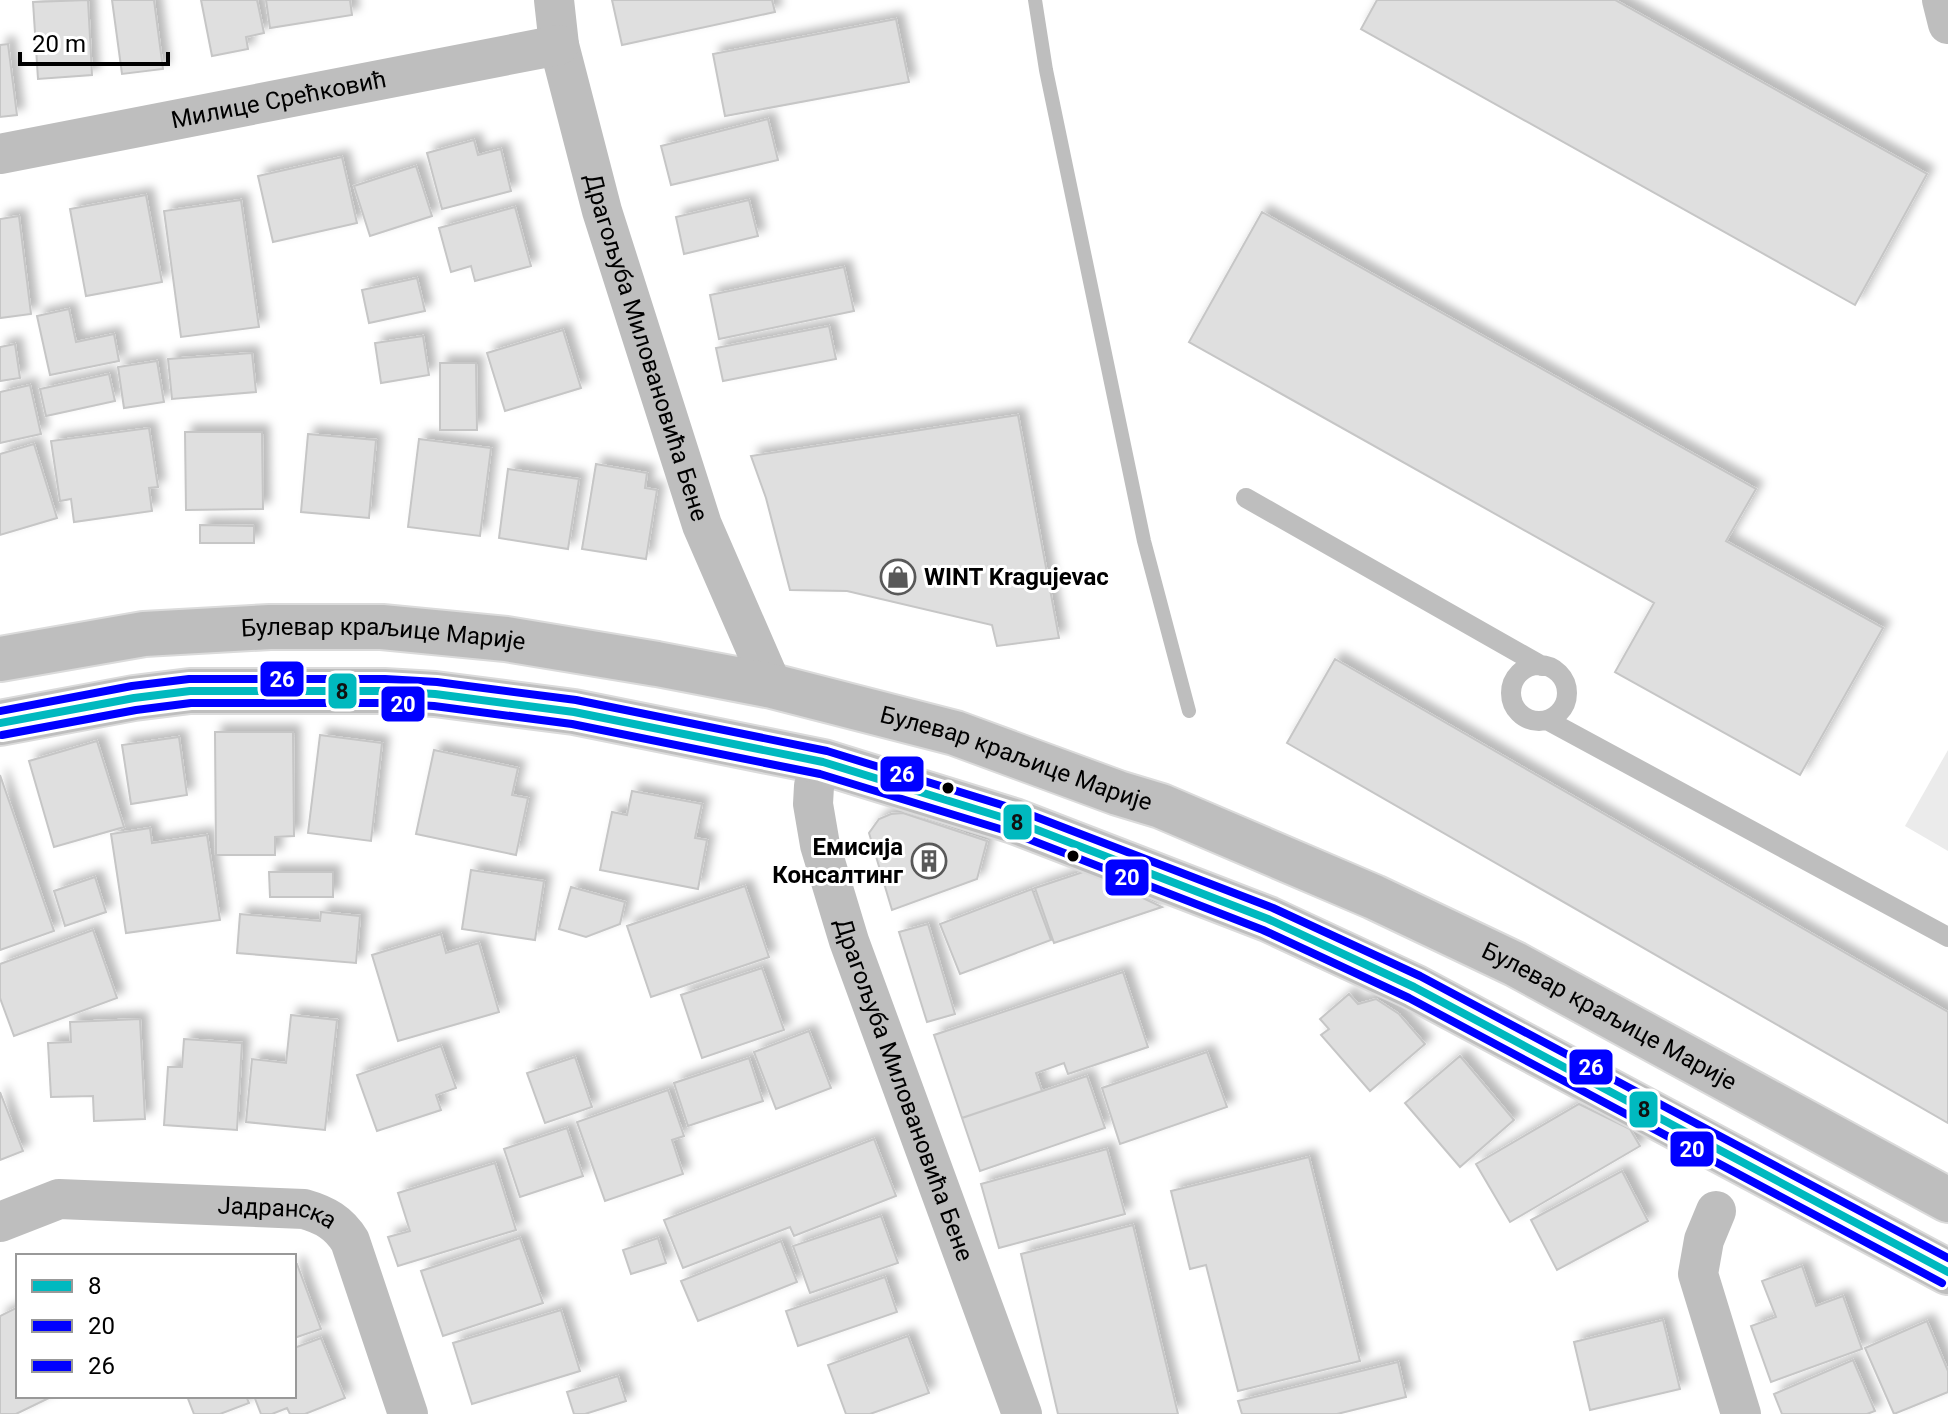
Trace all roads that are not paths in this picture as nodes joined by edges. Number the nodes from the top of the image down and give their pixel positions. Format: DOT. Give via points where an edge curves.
graph roads {
  1 [pos="554,0"];
  2 [pos="1942,0"];
  3 [pos="1948,24"];
  4 [pos="559,45"];
  5 [pos="0,154"];
  6 [pos="1246,498"];
  7 [pos="0,659"];
  8 [pos="1542,666"];
  9 [pos="772,686"];
  10 [pos="1547,720"];
  11 [pos="0,723"];
  12 [pos="823,762"];
  13 [pos="1948,937"];
  14 [pos="1948,1200"];
  15 [pos="1716,1211"];
  16 [pos="0,1222"];
  17 [pos="1948,1272"];
  18 [pos="408,1414"];
  19 [pos="1022,1414"];
  20 [pos="1741,1414"];
  1 -- 4 [label="street, Драгољуба Миловановића Бене"];
  2 -- 3 [label="street"];
  4 -- 5 [label="street, Милице Срећковић"];
  4 -- 9 [label="street, Драгољуба Миловановића Бене" via="602,211 702,525"];
  6 -- 8 [label="lane"];
  7 -- 9 [label="main road, Булевар краљице Марије" via="186,630 382,627 506,639"];
  8 -- 10 [label="lane" via="1559,674 1566,690 1562,709"];
  8 -- 10 [label="lane" via="1518,674 1510,691 1522,715"];
  9 -- 14 [label="main road, Булевар краљице Марије" via="955,733 1272,851 1515,964"];
  10 -- 13 [label="lane"];
  11 -- 12 [label="main road" via="190,691 384,691 574,712"];
  12 -- 17 [label="main road" via="1014,821 1310,938 1414,987"];
  12 -- 19 [label="street, Драгољуба Миловановића Бене" via="813,804 820,845"];
  15 -- 20 [label="street" via="1698,1274"];
  16 -- 18 [label="street, Јадранска" via="59,1199 304,1209 332,1220 350,1241"];
}
